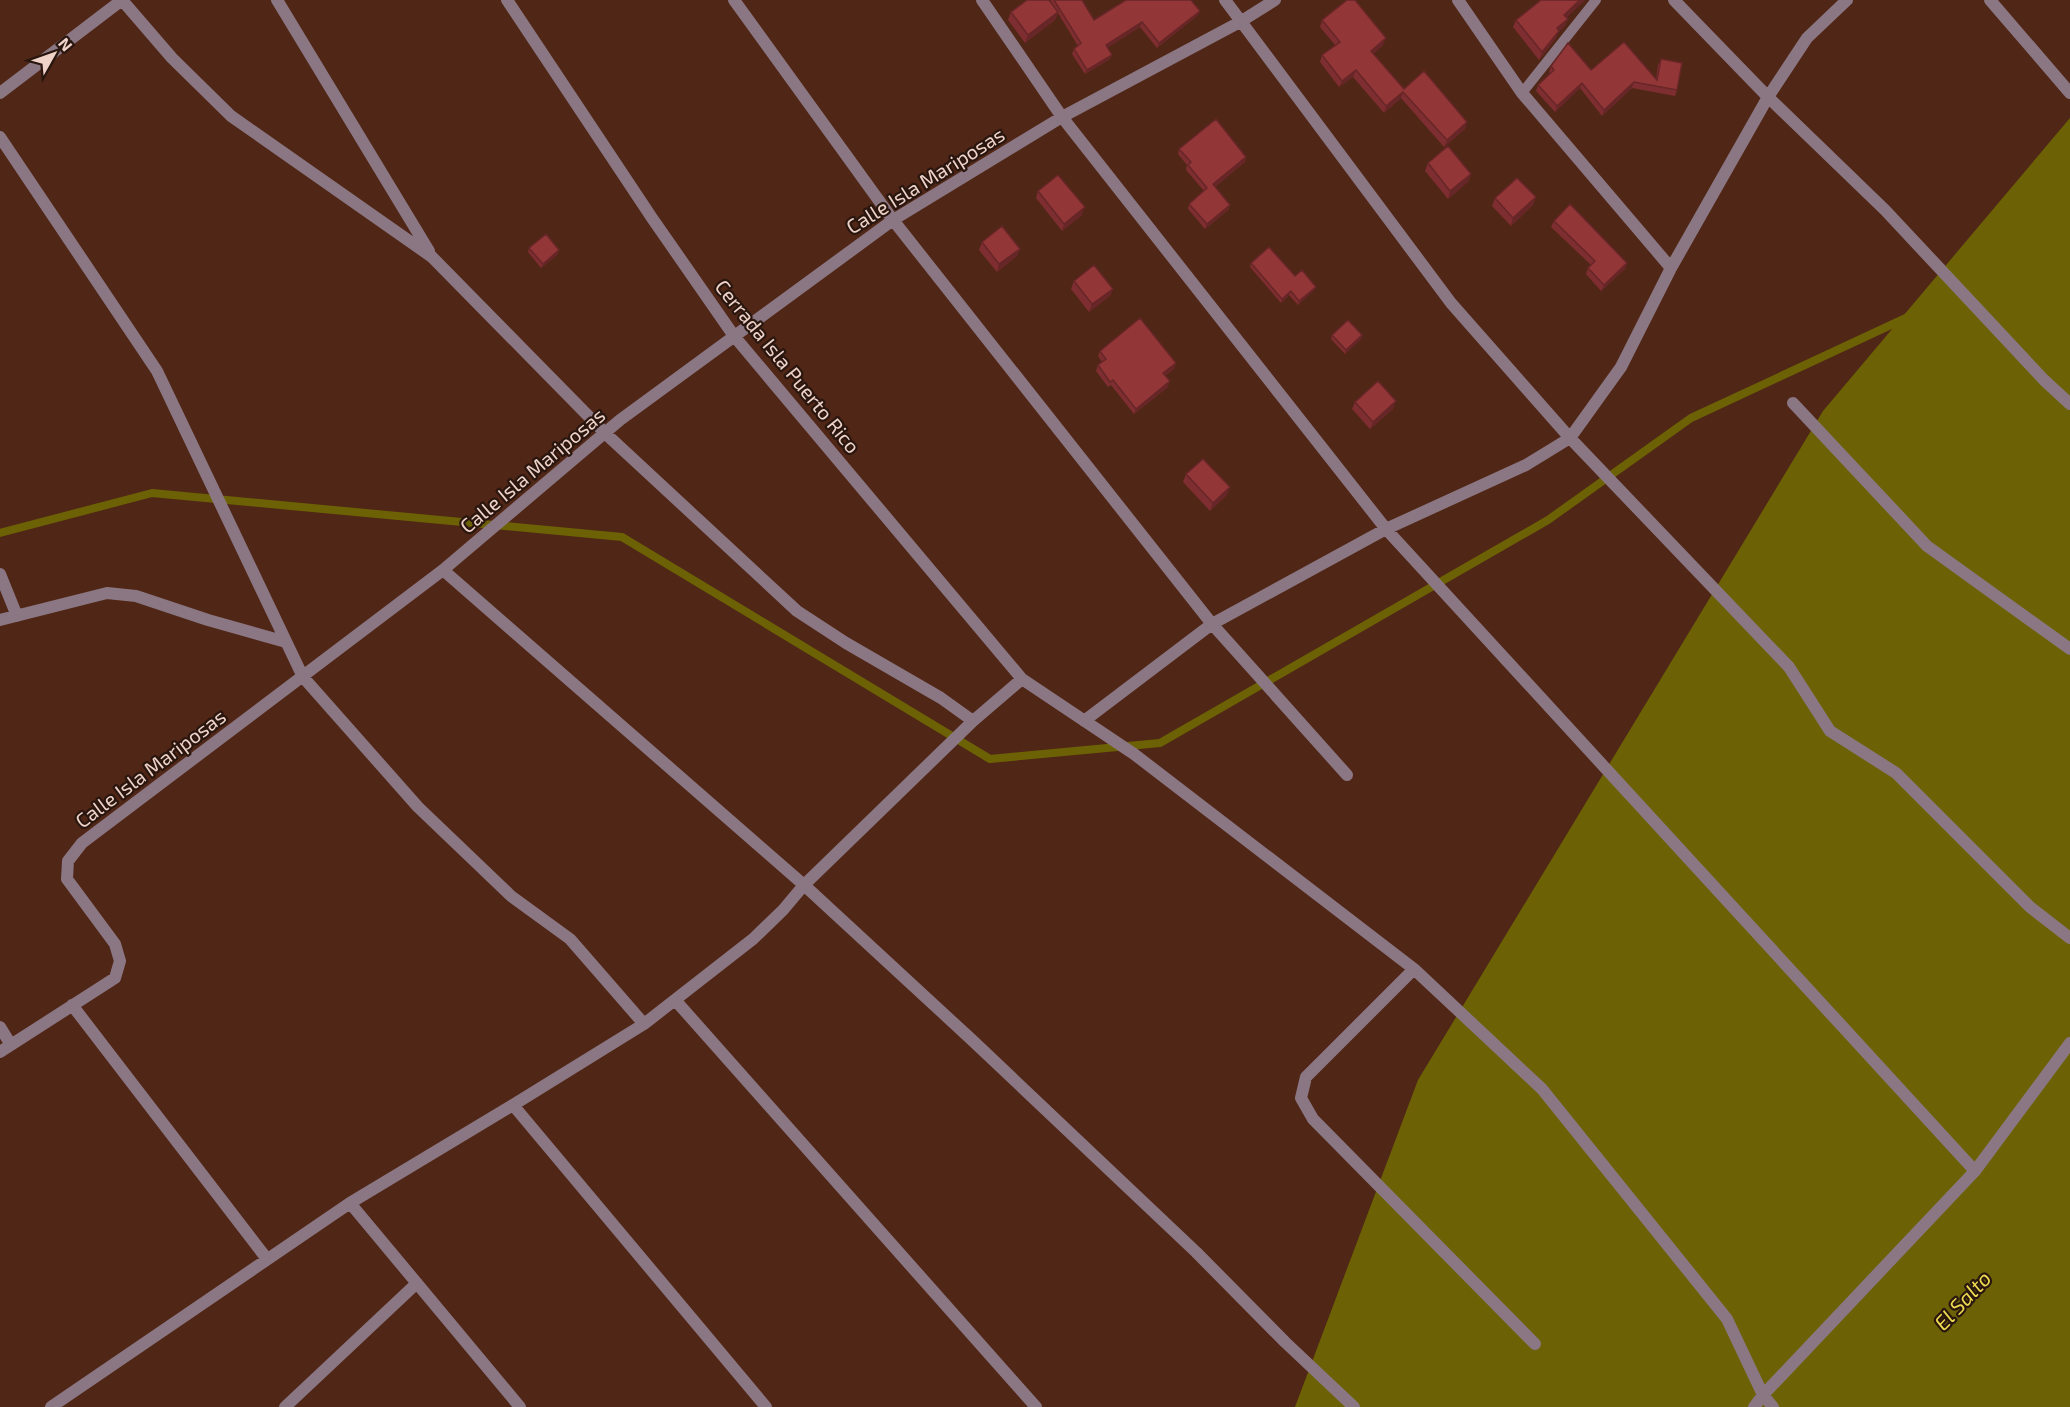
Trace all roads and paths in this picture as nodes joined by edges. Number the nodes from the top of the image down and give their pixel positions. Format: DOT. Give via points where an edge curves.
graph roads {
  1 [pos="277,0"];
  2 [pos="507,0"];
  3 [pos="734,0"];
  4 [pos="982,0"];
  5 [pos="1225,0"];
  6 [pos="1275,0"];
  7 [pos="1458,0"];
  8 [pos="1596,0"];
  9 [pos="1674,0"];
  10 [pos="1847,0"];
  11 [pos="1990,0"];
  12 [pos="1240,22"];
  13 [pos="0,93"];
  14 [pos="1522,93"];
  15 [pos="2070,93"];
  16 [pos="1768,97"];
  17 [pos="1062,117"];
  18 [pos="0,137"];
  19 [pos="893,220"];
  20 [pos="432,257"];
  21 [pos="1671,268"];
  22 [pos="734,336"];
  23 [pos="1793,403"];
  24 [pos="2070,404"];
  25 [pos="606,434"];
  26 [pos="1570,438"];
  27 [pos="1386,529"];
  28 [pos="443,570"];
  29 [pos="0,574"];
  30 [pos="17,616"];
  31 [pos="0,620"];
  32 [pos="1212,624"];
  33 [pos="286,642"];
  34 [pos="2070,649"];
  35 [pos="303,677"];
  36 [pos="1022,679"];
  37 [pos="973,721"];
  38 [pos="1084,721"];
  39 [pos="1347,775"];
  40 [pos="804,885"];
  41 [pos="2070,938"];
  42 [pos="1414,969"];
  43 [pos="675,1001"];
  44 [pos="72,1005"];
  45 [pos="644,1024"];
  46 [pos="0,1027"];
  47 [pos="2070,1043"];
  48 [pos="5,1048"];
  49 [pos="513,1105"];
  50 [pos="1975,1171"];
  51 [pos="350,1203"];
  52 [pos="267,1259"];
  53 [pos="417,1283"];
  54 [pos="1535,1344"];
  55 [pos="1763,1395"];
  56 [pos="55,1406"];
  57 [pos="285,1407"];
  58 [pos="520,1407"];
  59 [pos="766,1407"];
  60 [pos="1036,1407"];
  61 [pos="1354,1407"];
  62 [pos="1754,1407"];
  63 [pos="1773,1407"];
  1 -- 20 [label="street"];
  2 -- 22 [label="street, Cerrada Isla Puerto Rico"];
  3 -- 19 [label="street"];
  4 -- 17 [label="street"];
  5 -- 12 [label="street"];
  6 -- 12 [label="street, Calle Isla Mariposas"];
  7 -- 14 [label="street"];
  8 -- 14 [label="lane"];
  9 -- 16 [label="street"];
  10 -- 16 [label="street" via="1807,38"];
  11 -- 15 [label="street"];
  12 -- 17 [label="street, Calle Isla Mariposas"];
  12 -- 26 [label="street" via="1451,303"];
  13 -- 20 [label="street" via="122,0 172,58 231,116"];
  14 -- 21 [label="street"];
  16 -- 21 [label="street"];
  16 -- 24 [label="street" via="1885,210"];
  17 -- 19 [label="street, Calle Isla Mariposas"];
  17 -- 27 [label="street"];
  18 -- 33 [label="street" via="157,371"];
  19 -- 22 [label="street, Calle Isla Mariposas"];
  19 -- 32 [label="street"];
  20 -- 25 [label="street"];
  21 -- 26 [label="street" via="1622,367"];
  22 -- 25 [label="street, Calle Isla Mariposas"];
  22 -- 36 [label="street, Cerrada Isla Puerto Rico"];
  23 -- 34 [label="street" via="1926,546"];
  25 -- 28 [label="street, Calle Isla Mariposas"];
  25 -- 37 [label="street" via="797,611"];
  26 -- 27 [label="street" via="1526,465"];
  26 -- 41 [label="street" via="1790,667 1830,731 1896,773 2030,907"];
  27 -- 32 [label="street"];
  27 -- 50 [label="street"];
  28 -- 35 [label="street, Calle Isla Mariposas"];
  28 -- 40 [label="street"];
  29 -- 30 [label="street"];
  30 -- 31 [label="street"];
  30 -- 33 [label="street" via="107,593 136,596"];
  32 -- 38 [label="street"];
  32 -- 39 [label="street"];
  33 -- 35 [label="street"];
  35 -- 44 [label="street, Calle Isla Mariposas" via="82,843 68,861 67,879 115,944 120,961 115,978"];
  35 -- 45 [label="street" via="418,807 511,896 570,939"];
  36 -- 37 [label="street"];
  36 -- 38 [label="street, Cerrada Isla Puerto Rico"];
  37 -- 40 [label="street"];
  38 -- 42 [label="street, Cerrada Isla Puerto Rico" via="1134,754"];
  40 -- 43 [label="street" via="753,939"];
  40 -- 61 [label="street" via="1188,1245"];
  42 -- 54 [label="street" via="1306,1077 1301,1098 1313,1119"];
  42 -- 55 [label="street, Cerrada Isla Puerto Rico" via="1542,1089 1727,1319"];
  43 -- 45 [label="street"];
  43 -- 60 [label="street"];
  44 -- 48 [label="street, Calle Isla Mariposas"];
  44 -- 52 [label="street"];
  45 -- 49 [label="street"];
  46 -- 48 [label="street"];
  47 -- 50 [label="street"];
  49 -- 51 [label="street"];
  49 -- 59 [label="street"];
  50 -- 55 [label="street"];
  51 -- 52 [label="street"];
  51 -- 53 [label="street"];
  52 -- 56 [label="street"];
  53 -- 57 [label="street"];
  53 -- 58 [label="street"];
  55 -- 62 [label="street"];
  55 -- 63 [label="street, Cerrada Isla Puerto Rico"];
}
